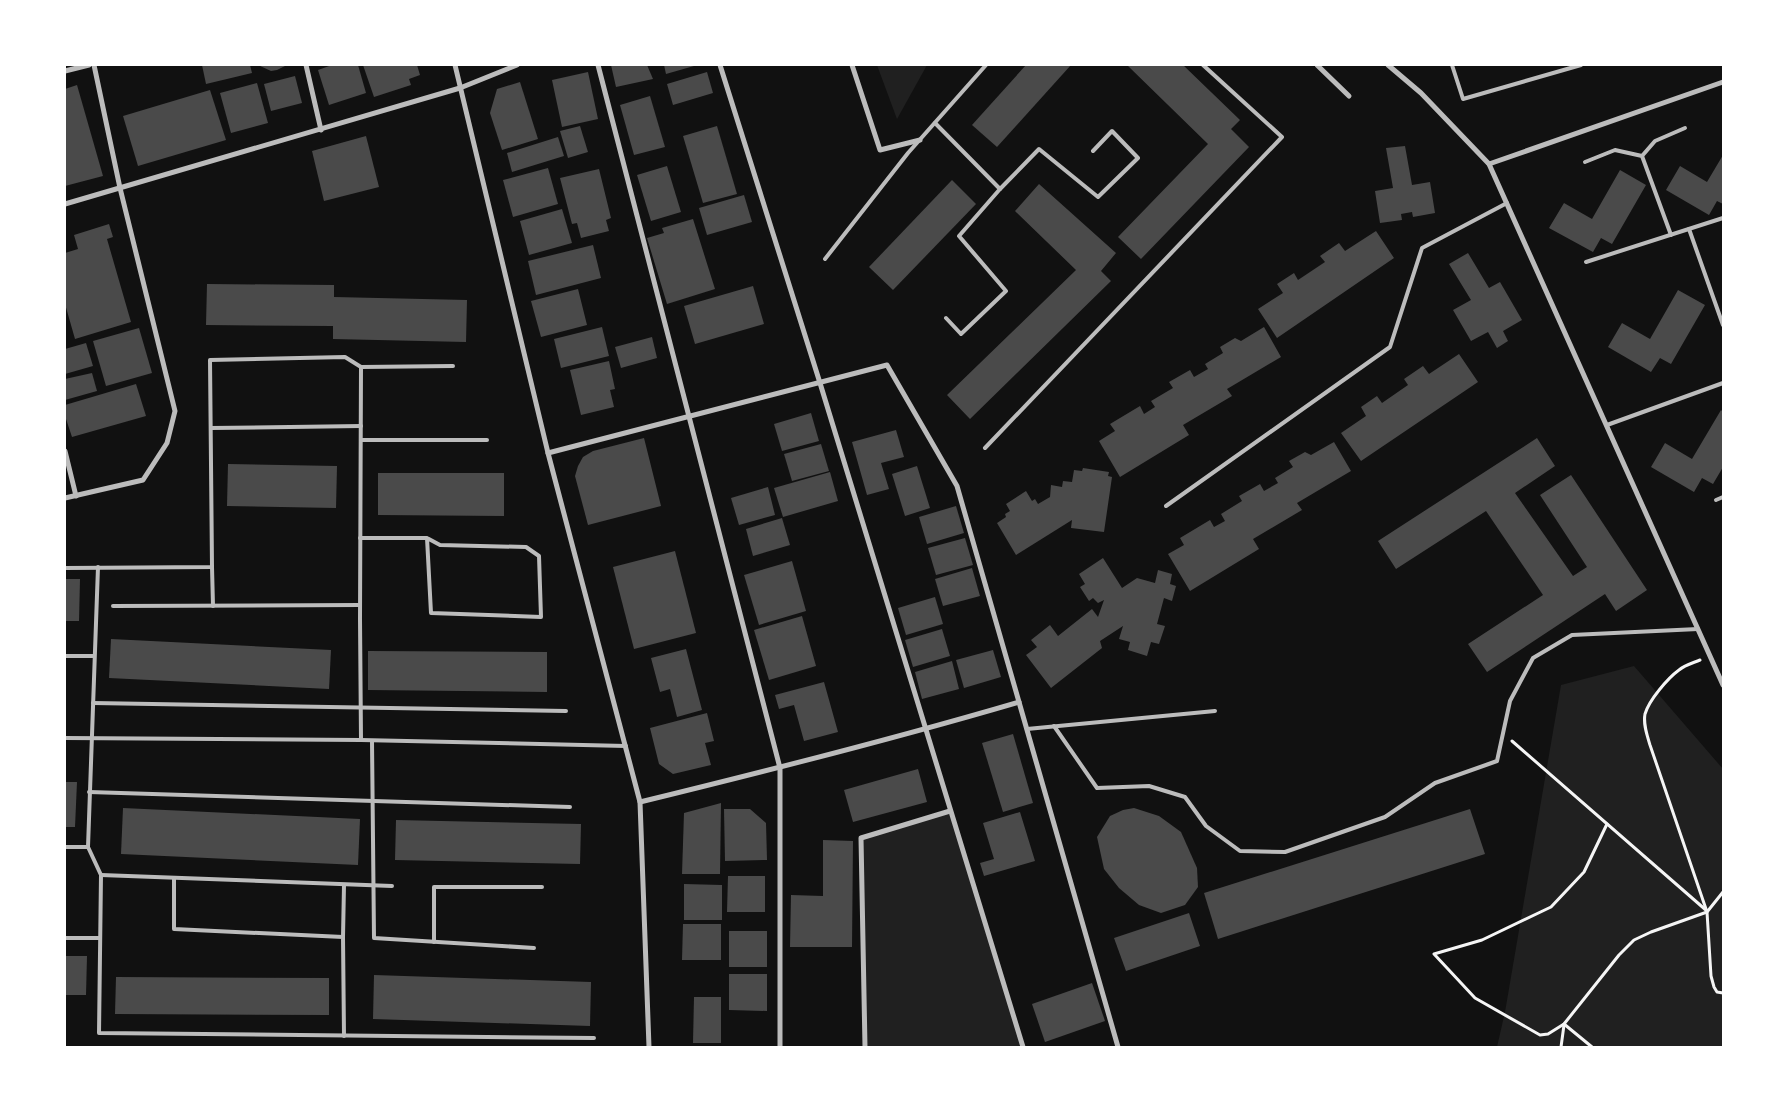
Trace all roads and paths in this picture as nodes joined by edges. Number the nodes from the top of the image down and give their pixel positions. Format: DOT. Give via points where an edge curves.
graph roads {
  1 [pos="89,65"];
  2 [pos="94,65"];
  3 [pos="306,65"];
  4 [pos="455,65"];
  5 [pos="517,65"];
  6 [pos="598,65"];
  7 [pos="720,65"];
  8 [pos="852,65"];
  9 [pos="986,65"];
  10 [pos="1203,65"];
  11 [pos="1317,65"];
  12 [pos="1388,65"];
  13 [pos="1452,65"];
  14 [pos="1581,65"];
  15 [pos="65,71"];
  16 [pos="1723,82"];
  17 [pos="460,88"];
  18 [pos="1349,96"];
  19 [pos="935,123"];
  20 [pos="1685,128"];
  21 [pos="320,130"];
  22 [pos="920,140"];
  23 [pos="1093,152"];
  24 [pos="1642,156"];
  25 [pos="1585,162"];
  26 [pos="1489,164"];
  27 [pos="120,188"];
  28 [pos="1000,189"];
  29 [pos="1507,203"];
  30 [pos="65,204"];
  31 [pos="1723,218"];
  32 [pos="1689,229"];
  33 [pos="1671,235"];
  34 [pos="826,258"];
  35 [pos="1586,262"];
  36 [pos="946,318"];
  37 [pos="1723,325"];
  38 [pos="453,366"];
  39 [pos="361,367"];
  40 [pos="820,383"];
  41 [pos="1723,383"];
  42 [pos="688,417"];
  43 [pos="1607,425"];
  44 [pos="360,426"];
  45 [pos="211,428"];
  46 [pos="361,440"];
  47 [pos="487,440"];
  48 [pos="985,448"];
  49 [pos="65,451"];
  50 [pos="548,453"];
  51 [pos="76,496"];
  52 [pos="1723,497"];
  53 [pos="65,498"];
  54 [pos="1716,500"];
  55 [pos="1166,506"];
  56 [pos="360,538"];
  57 [pos="427,538"];
  58 [pos="98,567"];
  59 [pos="212,567"];
  60 [pos="65,568"];
  61 [pos="360,605"];
  62 [pos="113,606"];
  63 [pos="213,606"];
  64 [pos="1698,629"];
  65 [pos="65,656"];
  66 [pos="94,656"];
  67 [pos="1711,657"];
  68 [pos="1723,685"];
  69 [pos="93,702"];
  70 [pos="1019,702"];
  71 [pos="361,708"];
  72 [pos="566,711"];
  73 [pos="1215,712"];
  74 [pos="1054,726"];
  75 [pos="925,729"];
  76 [pos="1027,729"];
  77 [pos="1503,733"];
  78 [pos="65,738"];
  79 [pos="92,738"];
  80 [pos="361,740"];
  81 [pos="372,741"];
  82 [pos="626,746"];
  83 [pos="780,768"];
  84 [pos="89,792"];
  85 [pos="373,800"];
  86 [pos="640,802"];
  87 [pos="570,807"];
  88 [pos="950,811"];
  89 [pos="1607,824"];
  90 [pos="65,847"];
  91 [pos="88,847"];
  92 [pos="101,876"];
  93 [pos="174,879"];
  94 [pos="344,885"];
  95 [pos="374,886"];
  96 [pos="392,886"];
  97 [pos="542,887"];
  98 [pos="1723,892"];
  99 [pos="1707,912"];
  100 [pos="343,937"];
  101 [pos="65,938"];
  102 [pos="100,938"];
  103 [pos="434,942"];
  104 [pos="534,948"];
  105 [pos="1723,993"];
  106 [pos="1564,1024"];
  107 [pos="344,1036"];
  108 [pos="594,1038"];
  109 [pos="649,1047"];
  110 [pos="780,1047"];
  111 [pos="864,1047"];
  112 [pos="1023,1047"];
  113 [pos="1118,1047"];
  114 [pos="1561,1047"];
  115 [pos="1592,1047"];
  1 -- 15 [label="street"];
  2 -- 27 [label="street"];
  3 -- 21 [label="street"];
  4 -- 17 [label="street"];
  5 -- 17 [label="street"];
  6 -- 42 [label="street"];
  7 -- 40 [label="street"];
  8 -- 22 [label="street" via="880,150"];
  9 -- 19 [label="lane"];
  10 -- 48 [label="lane" via="1282,137"];
  11 -- 18 [label="street"];
  12 -- 26 [label="street" via="1421,93"];
  13 -- 14 [label="lane" via="1463,99"];
  16 -- 26 [label="street"];
  17 -- 21 [label="street"];
  17 -- 50 [label="street"];
  19 -- 22 [label="lane"];
  19 -- 28 [label="lane"];
  20 -- 24 [label="lane" via="1655,140"];
  21 -- 27 [label="street"];
  22 -- 34 [label="lane"];
  23 -- 28 [label="lane" via="1112,131 1138,158 1098,197 1039,149"];
  24 -- 25 [label="lane" via="1616,150"];
  24 -- 33 [label="lane"];
  26 -- 29 [label="street"];
  27 -- 30 [label="street"];
  27 -- 51 [label="street" via="176,411 167,443 143,480"];
  28 -- 36 [label="lane" via="959,236 1006,291 961,334"];
  29 -- 43 [label="street"];
  29 -- 55 [label="lane" via="1422,248 1390,347"];
  31 -- 32 [label="lane"];
  32 -- 33 [label="lane"];
  32 -- 37 [label="lane"];
  33 -- 35 [label="lane"];
  38 -- 39 [label="lane"];
  39 -- 44 [label="lane"];
  39 -- 45 [label="lane" via="345,357 210,360"];
  40 -- 42 [label="street"];
  40 -- 70 [label="street" via="887,365 957,486"];
  40 -- 75 [label="street"];
  41 -- 43 [label="lane"];
  42 -- 50 [label="street"];
  42 -- 83 [label="street"];
  43 -- 64 [label="street"];
  44 -- 45 [label="lane"];
  44 -- 46 [label="lane"];
  45 -- 59 [label="lane"];
  46 -- 47 [label="lane"];
  46 -- 56 [label="lane"];
  49 -- 51 [label="street"];
  50 -- 82 [label="street"];
  51 -- 53 [label="street"];
  52 -- 54 [label="lane"];
  56 -- 57 [label="lane"];
  56 -- 61 [label="lane"];
  57 -- 57 [label="lane" via="440,545 526,547 539,556 541,617 431,613"];
  58 -- 59 [label="lane"];
  58 -- 60 [label="lane"];
  58 -- 66 [label="lane"];
  59 -- 63 [label="lane"];
  61 -- 63 [label="lane"];
  61 -- 71 [label="lane"];
  62 -- 63 [label="lane"];
  64 -- 67 [label="street"];
  64 -- 77 [label="lane" via="1572,635 1533,658 1510,701"];
  65 -- 66 [label="lane"];
  66 -- 69 [label="lane"];
  67 -- 68 [label="street"];
  67 -- 99 [label="path" via="1690,664 1673,675 1650,704 1645,721 1650,745"];
  69 -- 71 [label="lane"];
  69 -- 79 [label="lane"];
  70 -- 75 [label="street"];
  70 -- 76 [label="street"];
  71 -- 72 [label="lane"];
  71 -- 80 [label="lane"];
  73 -- 74 [label="lane"];
  74 -- 76 [label="lane"];
  74 -- 77 [label="lane" via="1096,788 1149,786 1185,796 1206,826 1240,852 1285,852 1385,817 1435,783 1497,761"];
  75 -- 83 [label="street"];
  75 -- 88 [label="street"];
  76 -- 113 [label="street"];
  77 -- 89 [label="path"];
  78 -- 79 [label="lane"];
  79 -- 80 [label="lane"];
  79 -- 84 [label="lane"];
  80 -- 81 [label="lane"];
  81 -- 82 [label="lane"];
  81 -- 85 [label="lane"];
  82 -- 86 [label="street"];
  83 -- 86 [label="street"];
  83 -- 110 [label="street"];
  84 -- 85 [label="lane"];
  84 -- 91 [label="lane"];
  85 -- 87 [label="lane"];
  85 -- 95 [label="lane"];
  86 -- 109 [label="street"];
  88 -- 111 [label="street" via="861,838"];
  88 -- 112 [label="street"];
  89 -- 99 [label="path"];
  89 -- 106 [label="path" via="1584,872 1551,906 1482,940 1434,954 1475,998 1540,1034 1548,1034"];
  90 -- 91 [label="lane"];
  91 -- 92 [label="lane"];
  92 -- 93 [label="lane"];
  92 -- 102 [label="lane"];
  93 -- 94 [label="lane"];
  93 -- 100 [label="lane" via="174,929"];
  94 -- 95 [label="lane"];
  94 -- 100 [label="lane"];
  95 -- 96 [label="lane"];
  95 -- 103 [label="lane" via="374,938"];
  97 -- 103 [label="lane" via="434,887"];
  98 -- 99 [label="path"];
  99 -- 105 [label="path" via="1711,976 1717,992"];
  99 -- 106 [label="path" via="1634,940"];
  100 -- 107 [label="lane"];
  101 -- 102 [label="lane"];
  102 -- 107 [label="lane" via="99,1033"];
  103 -- 104 [label="lane"];
  106 -- 114 [label="path"];
  106 -- 115 [label="path"];
  107 -- 108 [label="lane"];
}
